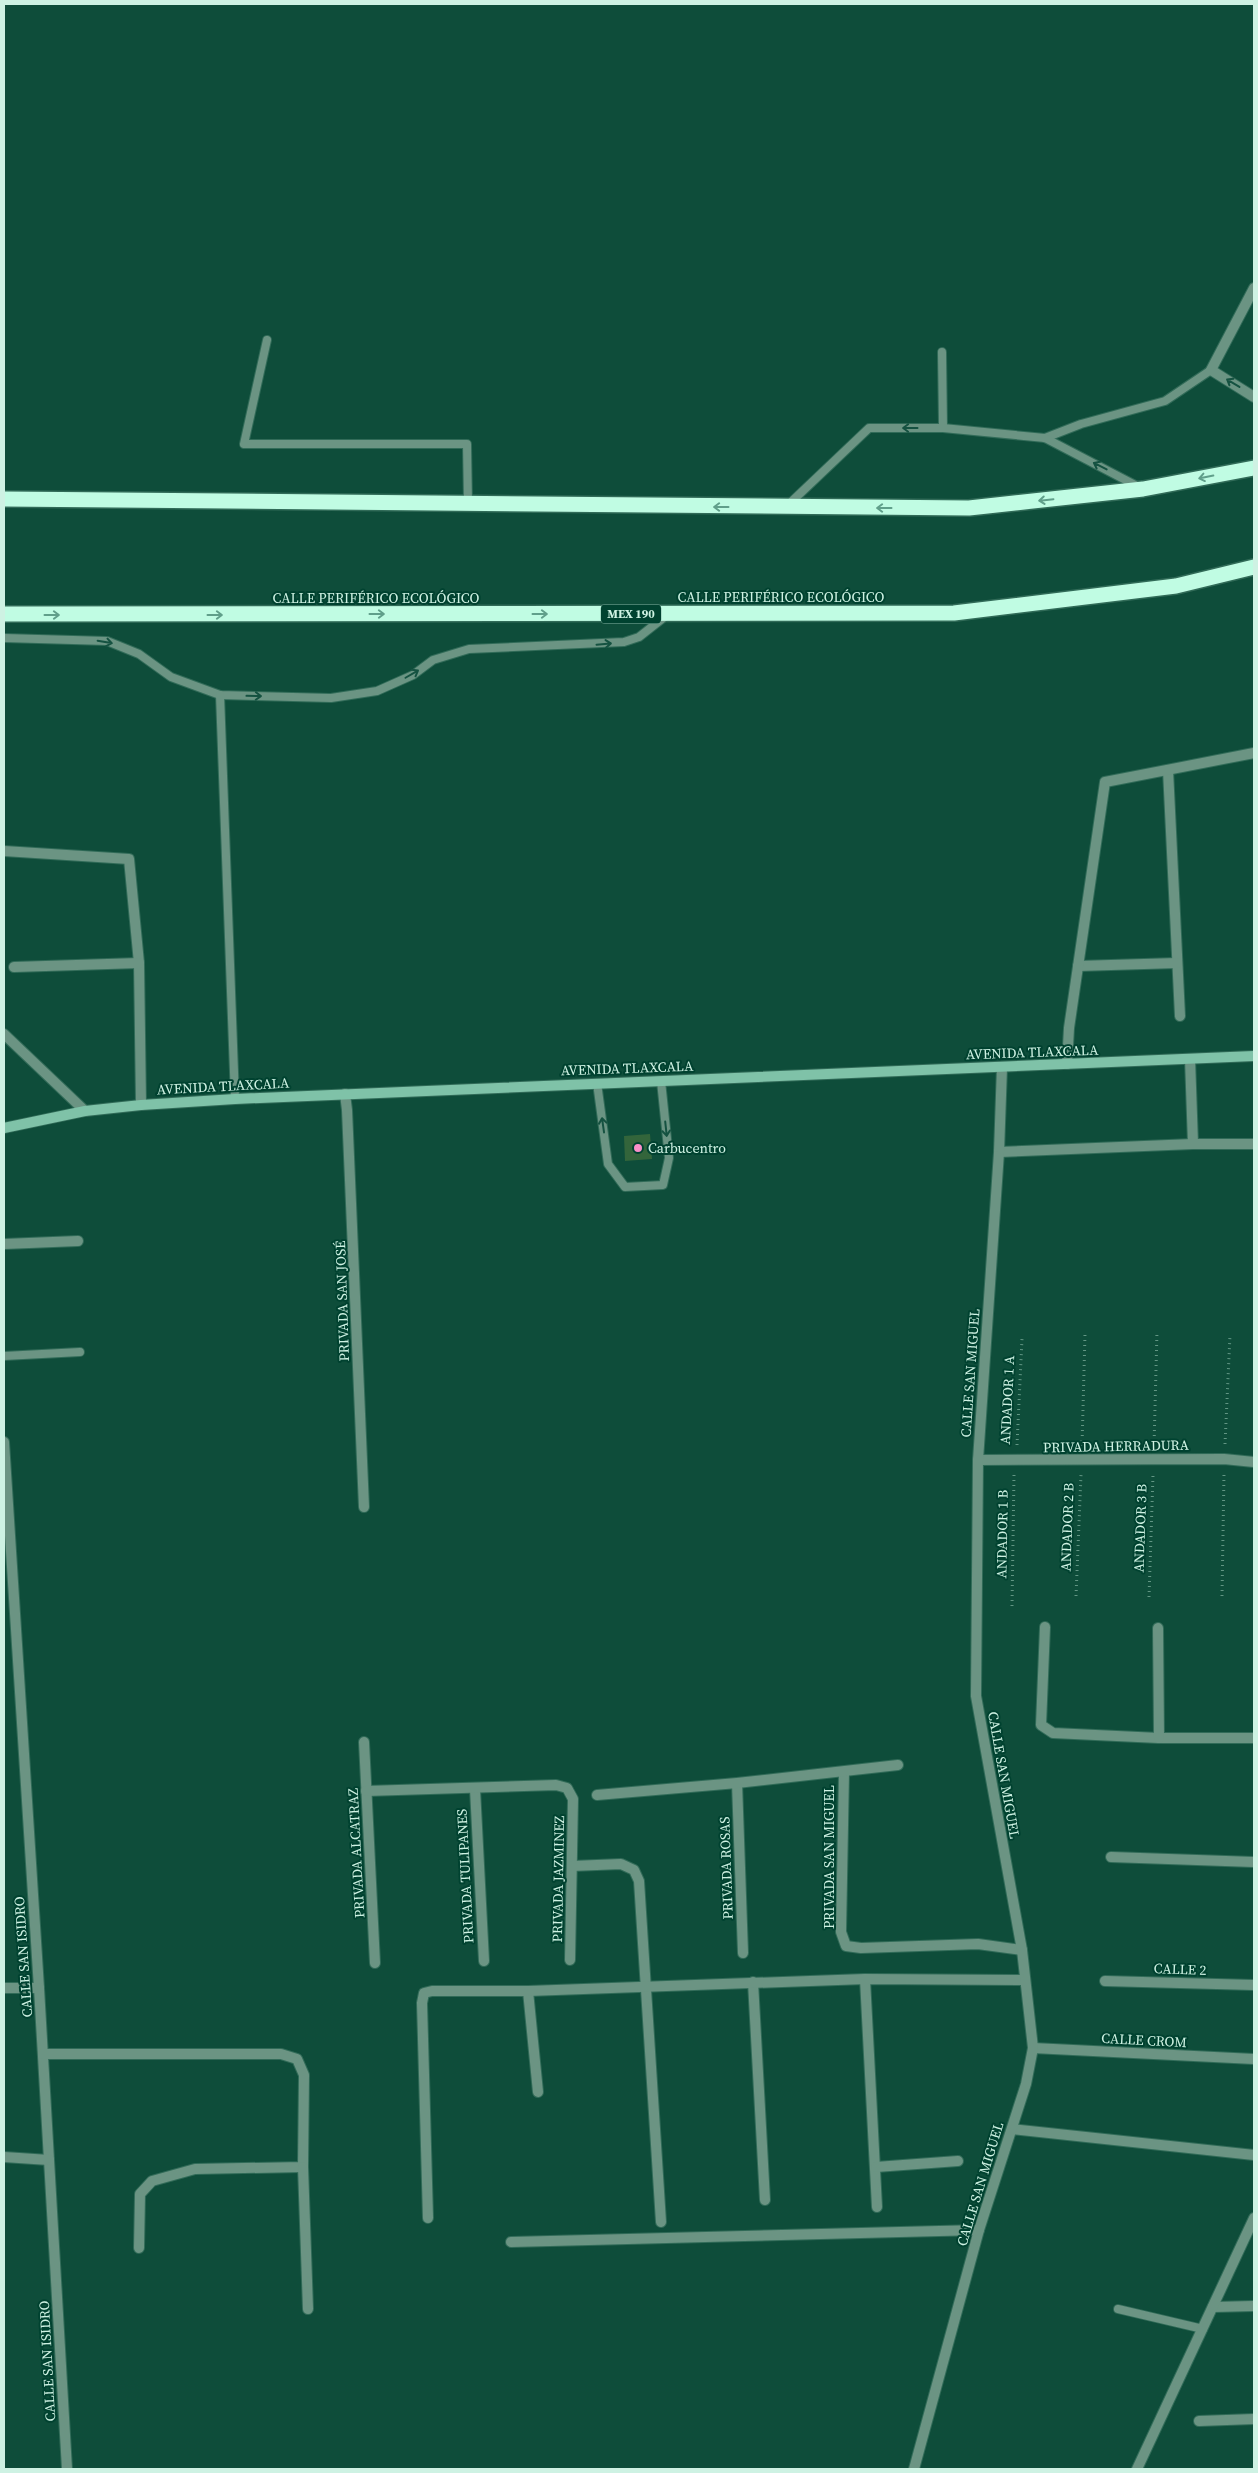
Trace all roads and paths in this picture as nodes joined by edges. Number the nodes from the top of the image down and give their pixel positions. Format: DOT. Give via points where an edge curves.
graph roads {
  1 [pos="1254,288"];
  2 [pos="267,340"];
  3 [pos="942,352"];
  4 [pos="1211,370"];
  5 [pos="1254,397"];
  6 [pos="943,428"];
  7 [pos="1045,438"];
  8 [pos="1254,468"];
  9 [pos="1143,489"];
  10 [pos="4,499"];
  11 [pos="468,504"];
  12 [pos="785,508"];
  13 [pos="1254,567"];
  14 [pos="4,614"];
  15 [pos="668,614"];
  16 [pos="4,638"];
  17 [pos="220,695"];
  18 [pos="1254,753"];
  19 [pos="1168,770"];
  20 [pos="4,851"];
  21 [pos="139,963"];
  22 [pos="1178,963"];
  23 [pos="1078,966"];
  24 [pos="14,967"];
  25 [pos="1180,1016"];
  26 [pos="4,1034"];
  27 [pos="1254,1056"];
  28 [pos="1190,1059"];
  29 [pos="1067,1064"];
  30 [pos="1002,1067"];
  31 [pos="661,1081"];
  32 [pos="597,1083"];
  33 [pos="345,1094"];
  34 [pos="236,1099"];
  35 [pos="142,1104"];
  36 [pos="85,1111"];
  37 [pos="4,1128"];
  38 [pos="1193,1144"];
  39 [pos="1254,1144"];
  40 [pos="999,1152"];
  41 [pos="78,1241"];
  42 [pos="4,1244"];
  43 [pos="1157,1332"];
  44 [pos="1085,1334"];
  45 [pos="1022,1339"];
  46 [pos="80,1352"];
  47 [pos="4,1356"];
  48 [pos="4,1442"];
  49 [pos="1154,1459"];
  50 [pos="978,1460"];
  51 [pos="1082,1460"];
  52 [pos="1015,1462"];
  53 [pos="1254,1462"];
  54 [pos="364,1507"];
  55 [pos="1076,1596"];
  56 [pos="1148,1597"];
  57 [pos="1012,1606"];
  58 [pos="1045,1627"];
  59 [pos="1158,1628"];
  60 [pos="1159,1738"];
  61 [pos="1254,1738"];
  62 [pos="364,1742"];
  63 [pos="898,1765"];
  64 [pos="844,1772"];
  65 [pos="737,1783"];
  66 [pos="474,1789"];
  67 [pos="366,1791"];
  68 [pos="596,1796"];
  69 [pos="1111,1857"];
  70 [pos="1254,1862"];
  71 [pos="572,1866"];
  72 [pos="1022,1950"];
  73 [pos="743,1953"];
  74 [pos="570,1960"];
  75 [pos="484,1961"];
  76 [pos="375,1963"];
  77 [pos="866,1979"];
  78 [pos="1025,1980"];
  79 [pos="1105,1981"];
  80 [pos="753,1982"];
  81 [pos="1254,1985"];
  82 [pos="646,1987"];
  83 [pos="4,1988"];
  84 [pos="39,1988"];
  85 [pos="528,1991"];
  86 [pos="1033,2048"];
  87 [pos="43,2054"];
  88 [pos="1254,2059"];
  89 [pos="538,2092"];
  90 [pos="1012,2128"];
  91 [pos="1254,2156"];
  92 [pos="4,2157"];
  93 [pos="49,2160"];
  94 [pos="958,2161"];
  95 [pos="876,2167"];
  96 [pos="303,2168"];
  97 [pos="765,2200"];
  98 [pos="877,2207"];
  99 [pos="428,2218"];
  100 [pos="1254,2218"];
  101 [pos="661,2222"];
  102 [pos="979,2230"];
  103 [pos="1249,2239"];
  104 [pos="511,2242"];
  105 [pos="139,2248"];
  106 [pos="1214,2306"];
  107 [pos="1254,2306"];
  108 [pos="308,2309"];
  109 [pos="1118,2309"];
  110 [pos="1203,2329"];
  111 [pos="1254,2419"];
  112 [pos="1199,2421"];
  113 [pos="67,2469"];
  114 [pos="914,2469"];
  115 [pos="1137,2469"];
  1 -- 4 [label="street"];
  2 -- 11 [label="lane" via="244,444 467,444"];
  3 -- 6 [label="lane"];
  5 -- 4 [label="street, one-way"];
  4 -- 7 [label="lane" via="1165,400"];
  6 -- 7 [label="lane"];
  6 -- 12 [label="lane, one-way" via="869,428"];
  9 -- 7 [label="lane, one-way"];
  8 -- 9 [label="highway, one-way"];
  9 -- 12 [label="highway, one-way" via="969,508"];
  10 -- 11 [label="highway"];
  12 -- 11 [label="highway, one-way"];
  13 -- 15 [label="highway, CALLE PERIFÉRICO ECOLÓGICO / MEX 190" via="1176,586 954,613"];
  14 -- 15 [label="highway, CALLE PERIFÉRICO ECOLÓGICO / MEX 190, one-way"];
  17 -- 15 [label="lane, one-way" via="331,698 377,691 452,653 469,649 624,642 638,637"];
  16 -- 17 [label="lane, one-way" via="107,641 139,654 171,677"];
  17 -- 34 [label="lane"];
  18 -- 19 [label="street"];
  19 -- 22 [label="street"];
  19 -- 23 [label="street" via="1105,782"];
  20 -- 21 [label="street" via="129,859"];
  21 -- 24 [label="street"];
  21 -- 35 [label="street"];
  22 -- 23 [label="street"];
  22 -- 25 [label="street"];
  23 -- 29 [label="street"];
  26 -- 36 [label="street"];
  27 -- 28 [label="street, AVENIDA TLAXCALA"];
  28 -- 29 [label="street, AVENIDA TLAXCALA"];
  28 -- 38 [label="street"];
  29 -- 30 [label="street, AVENIDA TLAXCALA"];
  30 -- 31 [label="street, AVENIDA TLAXCALA"];
  30 -- 40 [label="street, CALLE SAN MIGUEL"];
  31 -- 32 [label="street, AVENIDA TLAXCALA"];
  31 -- 32 [label="lane, one-way" via="670,1158 663,1185 626,1187 608,1164"];
  32 -- 33 [label="street, AVENIDA TLAXCALA"];
  33 -- 34 [label="street, AVENIDA TLAXCALA"];
  33 -- 54 [label="street, PRIVADA SAN JOSÉ"];
  34 -- 35 [label="street, AVENIDA TLAXCALA"];
  35 -- 36 [label="street, AVENIDA TLAXCALA"];
  36 -- 37 [label="street, AVENIDA TLAXCALA"];
  38 -- 39 [label="street"];
  38 -- 40 [label="street"];
  40 -- 50 [label="street, CALLE SAN MIGUEL"];
  41 -- 42 [label="street"];
  43 -- 49 [label="path, ANDADOR 3 B"];
  44 -- 51 [label="path, ANDADOR 2 B"];
  45 -- 52 [label="path, ANDADOR 1 A"];
  46 -- 47 [label="lane"];
  48 -- 84 [label="street, CALLE SAN ISIDRO"];
  49 -- 51 [label="street, PRIVADA HERRADURA"];
  49 -- 53 [label="street, PRIVADA HERRADURA"];
  49 -- 56 [label="path, ANDADOR 3 B"];
  50 -- 52 [label="street, PRIVADA HERRADURA"];
  50 -- 72 [label="street, CALLE SAN MIGUEL" via="976,1696"];
  51 -- 52 [label="street, PRIVADA HERRADURA"];
  51 -- 55 [label="path, ANDADOR 2 B"];
  52 -- 57 [label="path, ANDADOR 1 B"];
  58 -- 60 [label="street" via="1041,1725 1045,1729 1053,1733"];
  59 -- 60 [label="street"];
  60 -- 61 [label="street"];
  62 -- 67 [label="street, PRIVADA ALCATRAZ"];
  63 -- 64 [label="street, PRIVADA SAN MIGUEL"];
  64 -- 65 [label="street, PRIVADA SAN MIGUEL"];
  64 -- 72 [label="street, PRIVADA SAN MIGUEL" via="841,1932 846,1946 978,1944"];
  65 -- 68 [label="street, PRIVADA SAN MIGUEL"];
  65 -- 73 [label="street, PRIVADA ROSAS"];
  66 -- 67 [label="street"];
  66 -- 71 [label="street, PRIVADA JAZMINEZ" via="556,1785 566,1788 573,1799"];
  66 -- 75 [label="street, PRIVADA TULIPANES"];
  67 -- 76 [label="street, PRIVADA ALCATRAZ"];
  69 -- 70 [label="street"];
  71 -- 74 [label="street, PRIVADA JAZMINEZ"];
  71 -- 82 [label="street" via="621,1864 634,1870 639,1881"];
  72 -- 78 [label="street, CALLE SAN MIGUEL"];
  77 -- 78 [label="street"];
  77 -- 80 [label="street"];
  77 -- 95 [label="street"];
  78 -- 86 [label="street, CALLE SAN MIGUEL"];
  79 -- 81 [label="street, CALLE 2"];
  80 -- 82 [label="street"];
  80 -- 97 [label="street"];
  82 -- 85 [label="street"];
  82 -- 101 [label="street"];
  83 -- 84 [label="street"];
  84 -- 87 [label="street, CALLE SAN ISIDRO"];
  85 -- 89 [label="street"];
  85 -- 99 [label="street" via="424,1993"];
  86 -- 88 [label="street, CALLE CROM"];
  86 -- 90 [label="street, CALLE SAN MIGUEL"];
  87 -- 93 [label="street, CALLE SAN ISIDRO"];
  87 -- 96 [label="street" via="281,2054 297,2059 304,2075"];
  90 -- 91 [label="street"];
  90 -- 102 [label="street, CALLE SAN MIGUEL"];
  92 -- 93 [label="street"];
  93 -- 113 [label="street, CALLE SAN ISIDRO"];
  94 -- 95 [label="street"];
  95 -- 98 [label="street"];
  96 -- 105 [label="street" via="195,2169 152,2181 140,2194"];
  96 -- 108 [label="street"];
  100 -- 103 [label="street"];
  102 -- 104 [label="street"];
  102 -- 114 [label="street, CALLE SAN MIGUEL"];
  103 -- 106 [label="street"];
  106 -- 107 [label="street"];
  106 -- 110 [label="street"];
  109 -- 110 [label="lane"];
  110 -- 115 [label="street"];
  111 -- 112 [label="street"];
}
